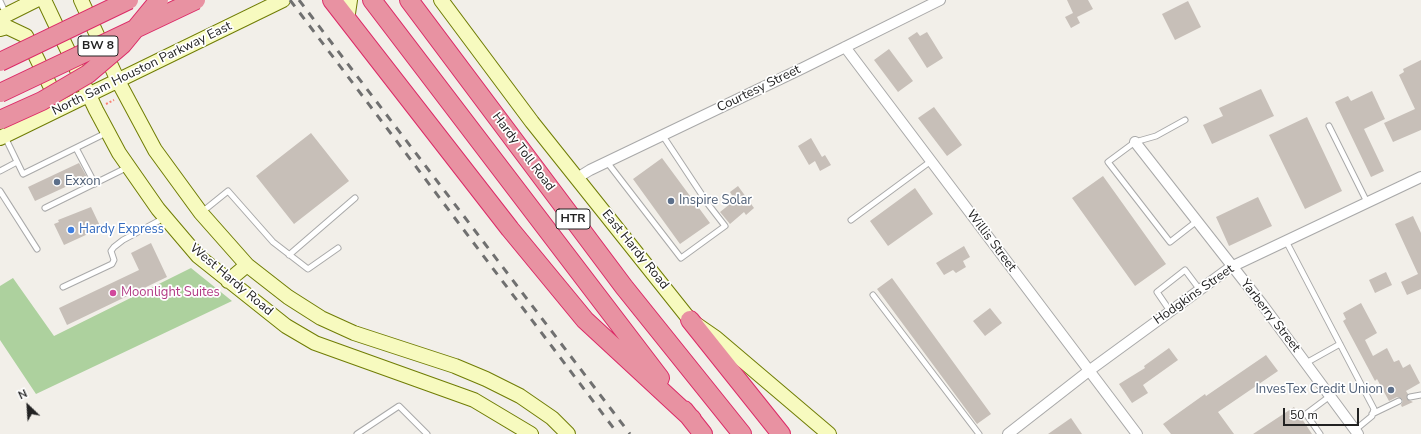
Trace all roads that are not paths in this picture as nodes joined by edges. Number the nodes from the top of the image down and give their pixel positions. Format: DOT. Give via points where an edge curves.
graph roads {
  1 [pos="36,0"];
  2 [pos="44,0"];
  3 [pos="81,0"];
  4 [pos="129,0"];
  5 [pos="160,0"];
  6 [pos="196,0"];
  7 [pos="283,0"];
  8 [pos="332,0"];
  9 [pos="350,0"];
  10 [pos="409,0"];
  11 [pos="441,0"];
  12 [pos="940,0"];
  13 [pos="0,1"];
  14 [pos="376,5"];
  15 [pos="3,16"];
  16 [pos="347,20"];
  17 [pos="0,29"];
  18 [pos="845,47"];
  19 [pos="0,62"];
  20 [pos="118,81"];
  21 [pos="0,93"];
  22 [pos="89,95"];
  23 [pos="1185,120"];
  24 [pos="24,126"];
  25 [pos="1328,126"];
  26 [pos="1,131"];
  27 [pos="108,132"];
  28 [pos="663,136"];
  29 [pos="1135,142"];
  30 [pos="76,148"];
  31 [pos="931,161"];
  32 [pos="17,162"];
  33 [pos="607,162"];
  34 [pos="129,167"];
  35 [pos="0,171"];
  36 [pos="1421,177"];
  37 [pos="577,178"];
  38 [pos="95,184"];
  39 [pos="0,191"];
  40 [pos="355,198"];
  41 [pos="1367,202"];
  42 [pos="44,208"];
  43 [pos="201,213"];
  44 [pos="165,217"];
  45 [pos="851,220"];
  46 [pos="1197,221"];
  47 [pos="1286,241"];
  48 [pos="338,248"];
  49 [pos="37,249"];
  50 [pos="289,255"];
  51 [pos="247,265"];
  52 [pos="1232,267"];
  53 [pos="228,280"];
  54 [pos="63,287"];
  55 [pos="1200,290"];
  56 [pos="873,295"];
  57 [pos="1170,312"];
  58 [pos="690,320"];
  59 [pos="1340,344"];
  60 [pos="1306,363"];
  61 [pos="1090,370"];
  62 [pos="1421,395"];
  63 [pos="1330,396"];
  64 [pos="1410,397"];
  65 [pos="1399,401"];
  66 [pos="1372,414"];
  67 [pos="692,419"];
  68 [pos="1356,432"];
  69 [pos="357,434"];
  70 [pos="427,434"];
  71 [pos="531,434"];
  72 [pos="568,434"];
  73 [pos="703,434"];
  74 [pos="742,434"];
  75 [pos="781,434"];
  76 [pos="829,434"];
  77 [pos="979,434"];
  78 [pos="1008,434"];
  79 [pos="1137,434"];
  80 [pos="1320,434"];
  1 -- 15 [label="main road"];
  2 -- 22 [label="main road, West Hardy Road"];
  3 -- 20 [label="main road, West Hardy Road"];
  4 -- 19 [label="highway, BW 8, bridge"];
  5 -- 26 [label="highway, bridge" via="122,45 88,74 42,100"];
  6 -- 21 [label="highway, BW 8, bridge"];
  7 -- 20 [label="main road, North Sam Houston Parkway East"];
  8 -- 16 [label="highway"];
  9 -- 16 [label="main road"];
  10 -- 74 [label="highway, Hardy Toll Road / HTR" via="624,287"];
  11 -- 37 [label="main road, East Hardy Road"];
  12 -- 18 [label="street, Courtesy Street"];
  13 -- 15 [label="lane"];
  14 -- 67 [label="highway, HTR"];
  16 -- 67 [label="highway" via="510,229 585,320"];
  17 -- 24 [label="main road" via="8,27 26,36 56,96 53,106 48,111"];
  18 -- 28 [label="street, Courtesy Street"];
  18 -- 31 [label="street, Willis Street"];
  20 -- 22 [label="main road, North Sam Houston Parkway East"];
  20 -- 43 [label="main road, West Hardy Road" via="155,150"];
  22 -- 24 [label="main road, North Sam Houston Parkway East"];
  22 -- 27 [label="main road, West Hardy Road"];
  23 -- 29 [label="lane" via="1156,136"];
  24 -- 26 [label="main road, North Sam Houston Parkway East"];
  25 -- 41 [label="lane"];
  26 -- 32 [label="lane"];
  27 -- 30 [label="lane"];
  27 -- 34 [label="main road, West Hardy Road"];
  28 -- 33 [label="street, Courtesy Street"];
  28 -- 33 [label="lane" via="725,226 681,258"];
  29 -- 46 [label="street, Yarberry Street"];
  29 -- 46 [label="lane" via="1108,162 1170,242"];
  30 -- 32 [label="lane" via="23,174"];
  30 -- 38 [label="lane"];
  31 -- 45 [label="lane"];
  31 -- 61 [label="street, Willis Street"];
  32 -- 35 [label="lane"];
  33 -- 37 [label="street, Courtesy Street"];
  34 -- 38 [label="lane"];
  34 -- 44 [label="main road, West Hardy Road"];
  36 -- 41 [label="street, Hodgkins Street"];
  37 -- 58 [label="main road, East Hardy Road"];
  38 -- 42 [label="lane"];
  39 -- 49 [label="lane"];
  40 -- 50 [label="lane"];
  41 -- 47 [label="street, Hodgkins Street"];
  43 -- 50 [label="lane" via="228,191 273,242"];
  43 -- 51 [label="main road, West Hardy Road"];
  44 -- 53 [label="main road, West Hardy Road" via="198,256"];
  44 -- 54 [label="lane" via="114,247 111,251 114,260 112,264"];
  46 -- 52 [label="street, Yarberry Street"];
  47 -- 52 [label="street, Hodgkins Street"];
  47 -- 59 [label="lane"];
  48 -- 50 [label="lane" via="308,269"];
  51 -- 53 [label="main road"];
  51 -- 72 [label="main road, West Hardy Road" via="288,297 321,318 486,379 520,396 552,418"];
  52 -- 55 [label="street, Hodgkins Street"];
  52 -- 60 [label="street, Yarberry Street"];
  53 -- 71 [label="main road, West Hardy Road" via="286,326 315,343 474,400"];
  55 -- 57 [label="street, Hodgkins Street"];
  55 -- 57 [label="lane" via="1185,270 1157,292"];
  56 -- 77 [label="lane"];
  57 -- 61 [label="street, Hodgkins Street"];
  58 -- 75 [label="highway"];
  58 -- 76 [label="main road, East Hardy Road" via="716,338"];
  59 -- 60 [label="lane"];
  59 -- 66 [label="lane" via="1374,409"];
  60 -- 63 [label="street, Yarberry Street"];
  61 -- 78 [label="street, Hodgkins Street"];
  61 -- 79 [label="street, Willis Street"];
  62 -- 64 [label="lane"];
  63 -- 68 [label="street, Yarberry Street"];
  63 -- 80 [label="lane" via="1306,414"];
  65 -- 66 [label="lane"];
  66 -- 68 [label="lane"];
  67 -- 73 [label="highway, HTR"];
  69 -- 70 [label="lane" via="398,406"];
}
